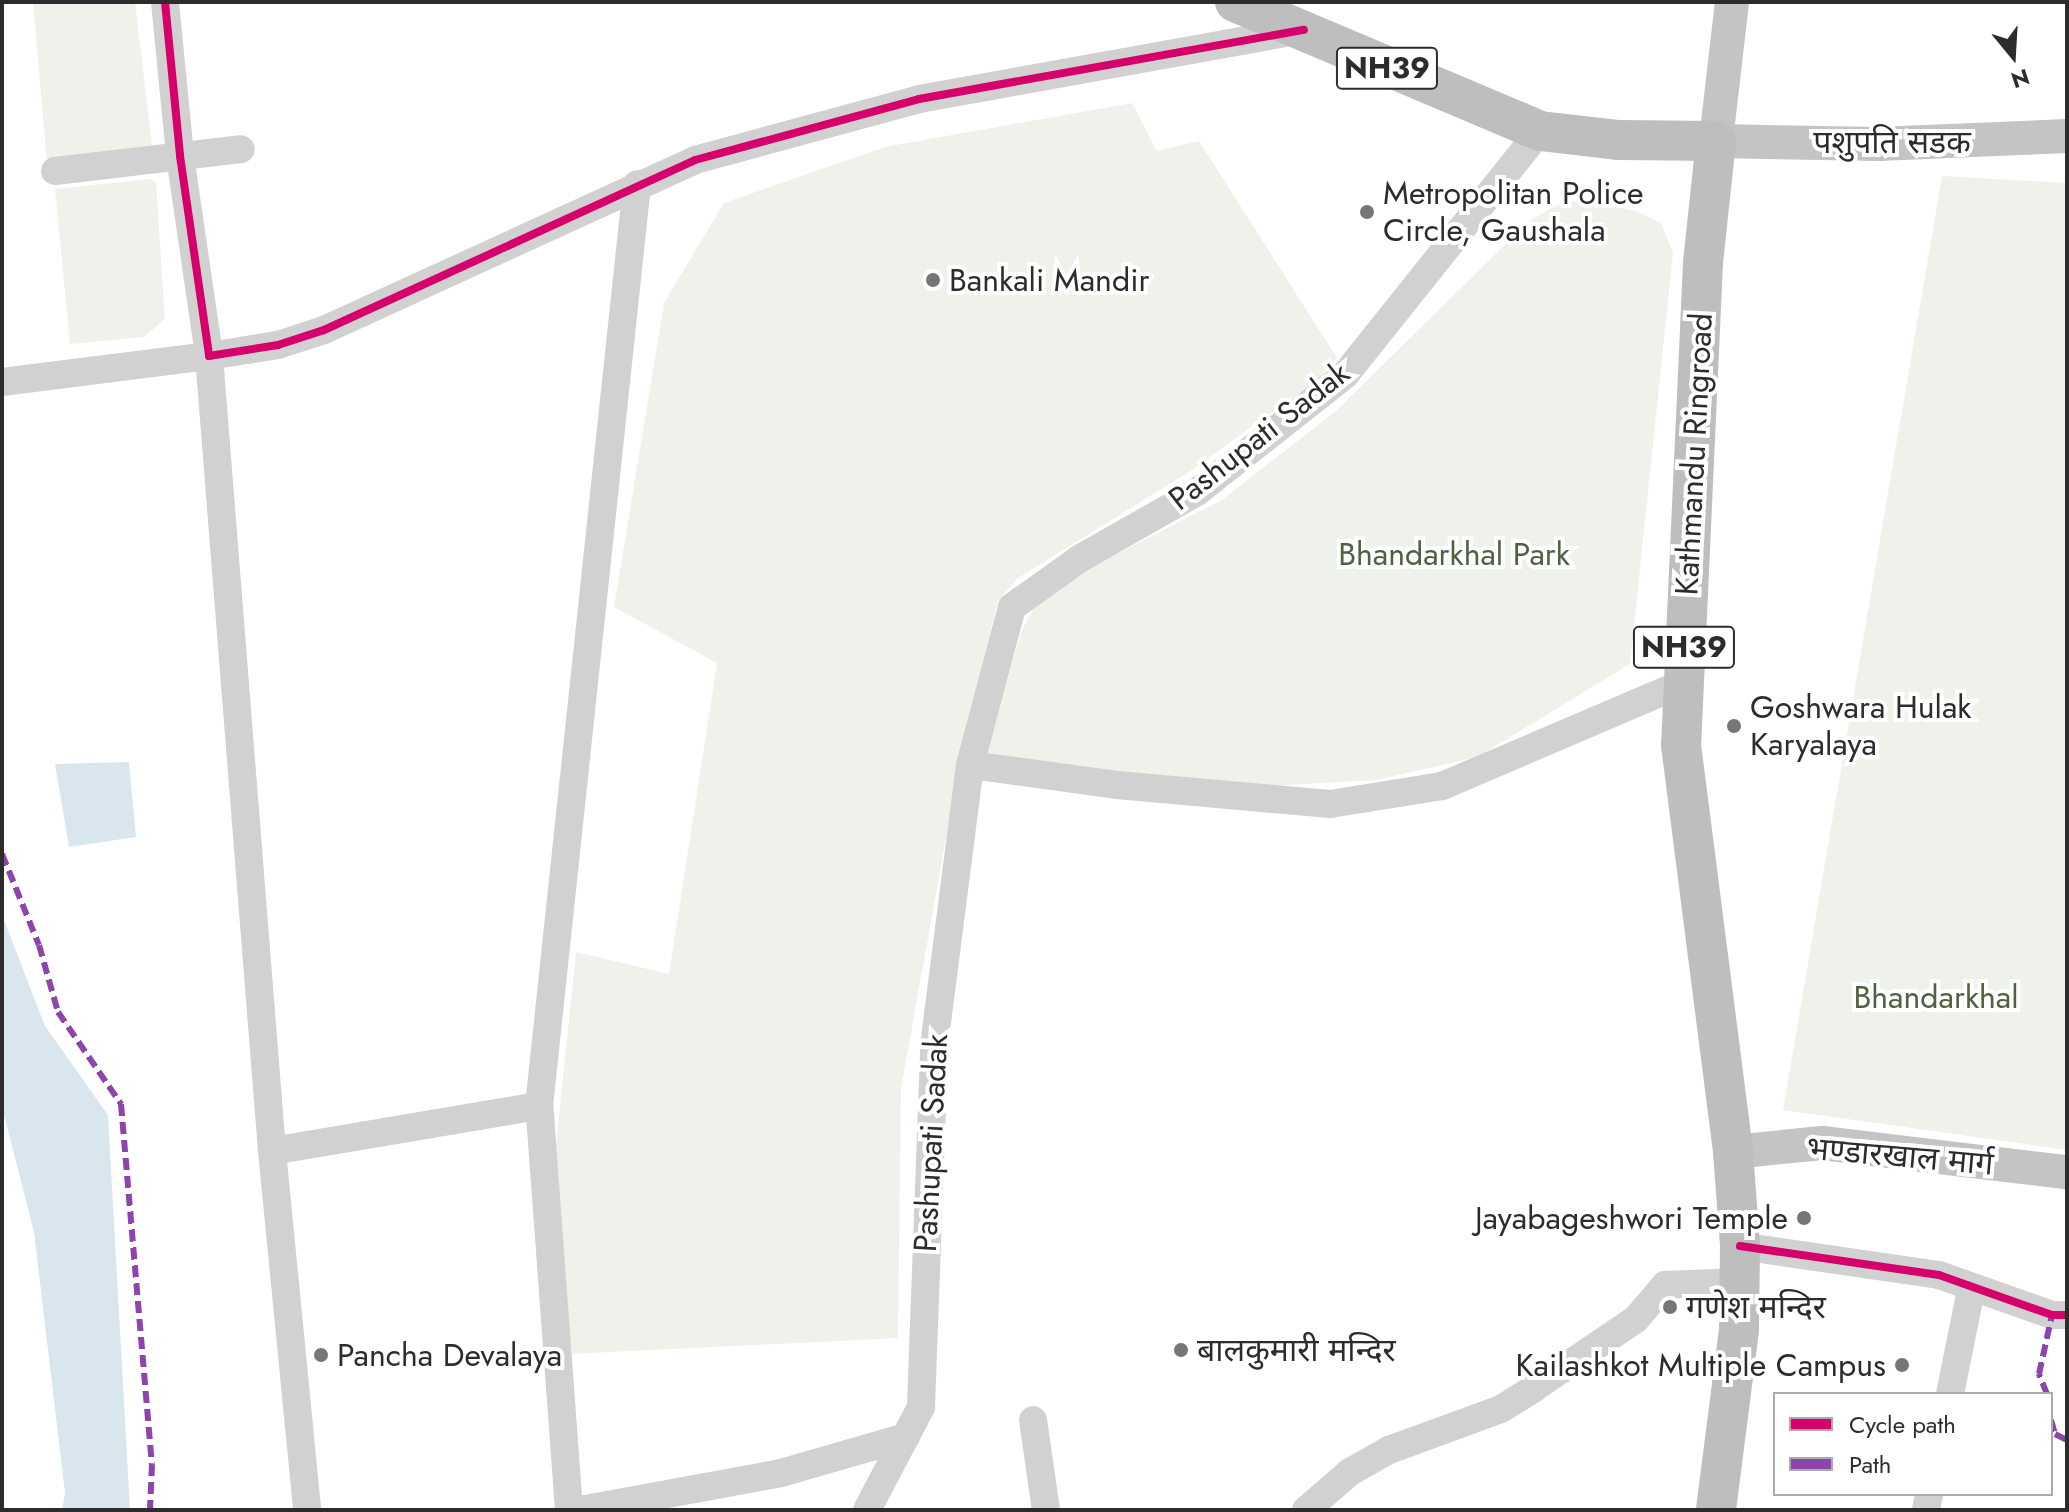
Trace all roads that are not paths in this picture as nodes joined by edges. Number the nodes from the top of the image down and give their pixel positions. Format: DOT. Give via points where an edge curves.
graph roads {
  1 [pos="165,2"];
  2 [pos="1235,2"];
  3 [pos="1732,2"];
  4 [pos="1304,30"];
  5 [pos="1540,131"];
  6 [pos="2067,136"];
  7 [pos="1716,141"];
  8 [pos="241,149"];
  9 [pos="180,156"];
  10 [pos="55,171"];
  11 [pos="637,184"];
  12 [pos="209,356"];
  13 [pos="2,382"];
  14 [pos="1681,684"];
  15 [pos="970,765"];
  16 [pos="539,1106"];
  17 [pos="272,1151"];
  18 [pos="1733,1152"];
  19 [pos="2067,1172"];
  20 [pos="1740,1264"];
  21 [pos="1971,1290"];
  22 [pos="2067,1315"];
  23 [pos="1950,1392"];
  24 [pos="1033,1420"];
  25 [pos="906,1437"];
  26 [pos="876,1507"];
  27 [pos="307,1510"];
  28 [pos="569,1510"];
  29 [pos="580,1510"];
  30 [pos="1046,1510"];
  31 [pos="1306,1510"];
  32 [pos="1716,1510"];
  1 -- 9 [label="street"];
  2 -- 4 [label="highway, NH39"];
  3 -- 7 [label="main road"];
  4 -- 5 [label="highway, NH39" via="1454,99"];
  4 -- 11 [label="street" via="919,99 695,160"];
  5 -- 7 [label="highway, NH39" via="1619,140"];
  5 -- 15 [label="street, Pashupati Sadak" via="1345,375 1197,492 1079,559 1012,607"];
  6 -- 7 [label="main road, पशुपति सडक" via="1878,144"];
  7 -- 14 [label="highway, Kathmandu Ringroad / NH39" via="1703,263"];
  8 -- 9 [label="street"];
  9 -- 10 [label="street"];
  9 -- 12 [label="street"];
  11 -- 12 [label="street" via="324,330 278,345"];
  11 -- 16 [label="street"];
  12 -- 13 [label="street"];
  12 -- 17 [label="street"];
  14 -- 15 [label="street" via="1442,786 1330,804"];
  14 -- 18 [label="highway, Kathmandu Ringroad / NH39" via="1681,745"];
  15 -- 25 [label="street, Pashupati Sadak" via="929,1102 921,1407"];
  16 -- 17 [label="street"];
  16 -- 28 [label="street"];
  17 -- 27 [label="street"];
  18 -- 19 [label="main road, भण्डारखाल मार्ग" via="1822,1143"];
  18 -- 20 [label="highway, Kathmandu Ringroad / NH39"];
  20 -- 21 [label="street" via="1909,1269"];
  20 -- 31 [label="street" via="1665,1285 1636,1319 1501,1409 1389,1450 1350,1472"];
  20 -- 32 [label="highway, Kathmandu Ringroad / NH39"];
  21 -- 22 [label="street"];
  21 -- 23 [label="street"];
  24 -- 30 [label="street"];
  25 -- 26 [label="street, Pashupati Sadak"];
  25 -- 29 [label="street" via="781,1473"];
}
